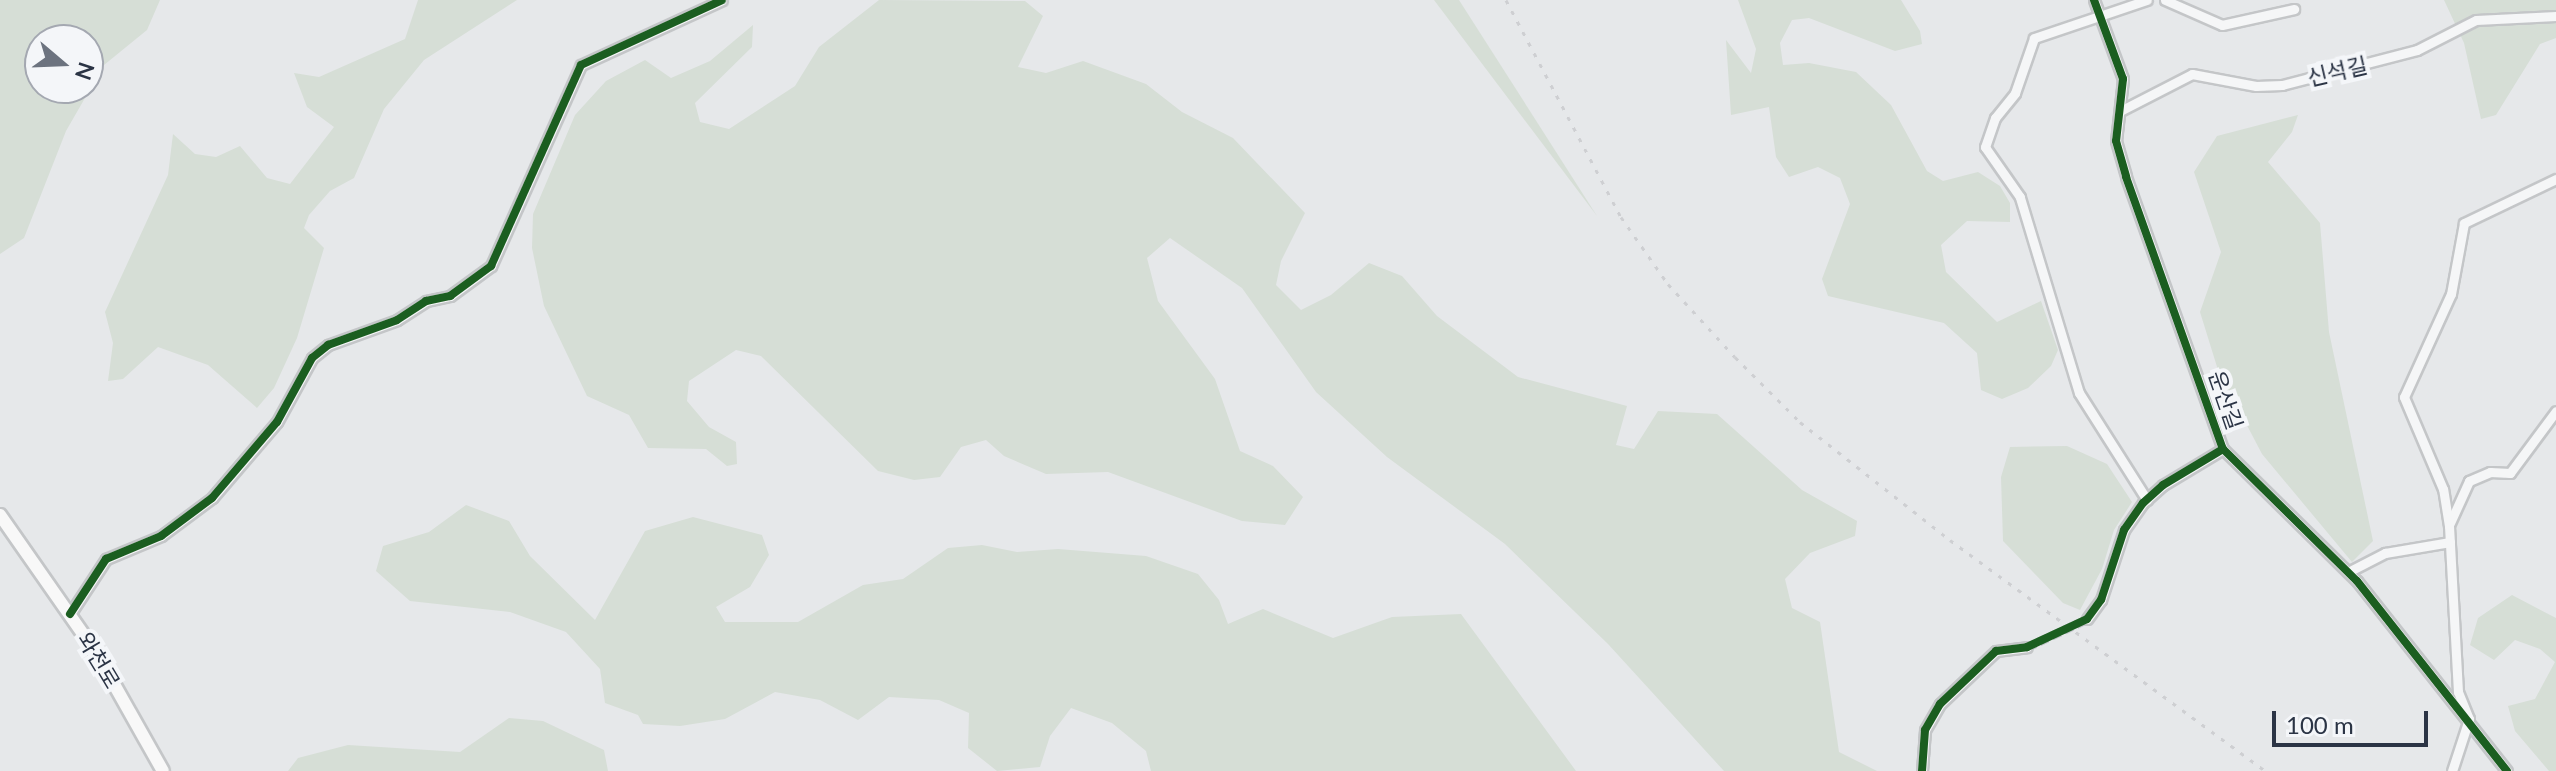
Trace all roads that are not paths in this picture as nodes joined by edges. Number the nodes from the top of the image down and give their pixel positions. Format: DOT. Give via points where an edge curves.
graph roads {
  1 [pos="722,0"];
  2 [pos="2094,0"];
  3 [pos="2147,0"];
  4 [pos="2165,0"];
  5 [pos="2294,9"];
  6 [pos="2098,14"];
  7 [pos="2556,16"];
  8 [pos="2120,111"];
  9 [pos="2556,179"];
  10 [pos="2556,411"];
  11 [pos="2223,449"];
  12 [pos="2147,500"];
  13 [pos="0,515"];
  14 [pos="2449,526"];
  15 [pos="2450,542"];
  16 [pos="2348,572"];
  17 [pos="70,614"];
  18 [pos="2087,619"];
  19 [pos="2027,647"];
  20 [pos="2469,719"];
  21 [pos="163,771"];
  22 [pos="1922,771"];
  23 [pos="2452,771"];
  24 [pos="2507,771"];
  1 -- 17 [label="street" via="581,65 491,266 450,296 426,301 397,320 328,345 312,358 277,422 212,498 161,536 106,559"];
  2 -- 6 [label="street, 운산길"];
  3 -- 6 [label="street"];
  4 -- 5 [label="street" via="2222,25"];
  6 -- 8 [label="street, 운산길" via="2120,68"];
  6 -- 12 [label="street" via="2046,32 2028,45 2018,86 1991,128 1986,155 2020,197 2084,402"];
  7 -- 8 [label="street, 신석길" via="2476,20 2417,50 2282,85 2256,86 2192,74"];
  8 -- 11 [label="street, 운산길" via="2116,141 2126,177"];
  9 -- 14 [label="street" via="2464,223 2451,294 2404,397 2443,489"];
  10 -- 14 [label="street" via="2510,473 2490,472 2469,481"];
  11 -- 12 [label="street"];
  11 -- 16 [label="street, 운산길"];
  12 -- 18 [label="street" via="2124,530 2101,600"];
  13 -- 17 [label="street, 와천로"];
  14 -- 15 [label="street"];
  15 -- 16 [label="street" via="2385,553"];
  15 -- 20 [label="street" via="2458,692"];
  16 -- 20 [label="street, 운산길"];
  17 -- 21 [label="street, 와천로"];
  19 -- 22 [label="street" via="1996,651 1940,704 1925,730"];
  20 -- 23 [label="street"];
  20 -- 24 [label="street, 운산길"];
}
